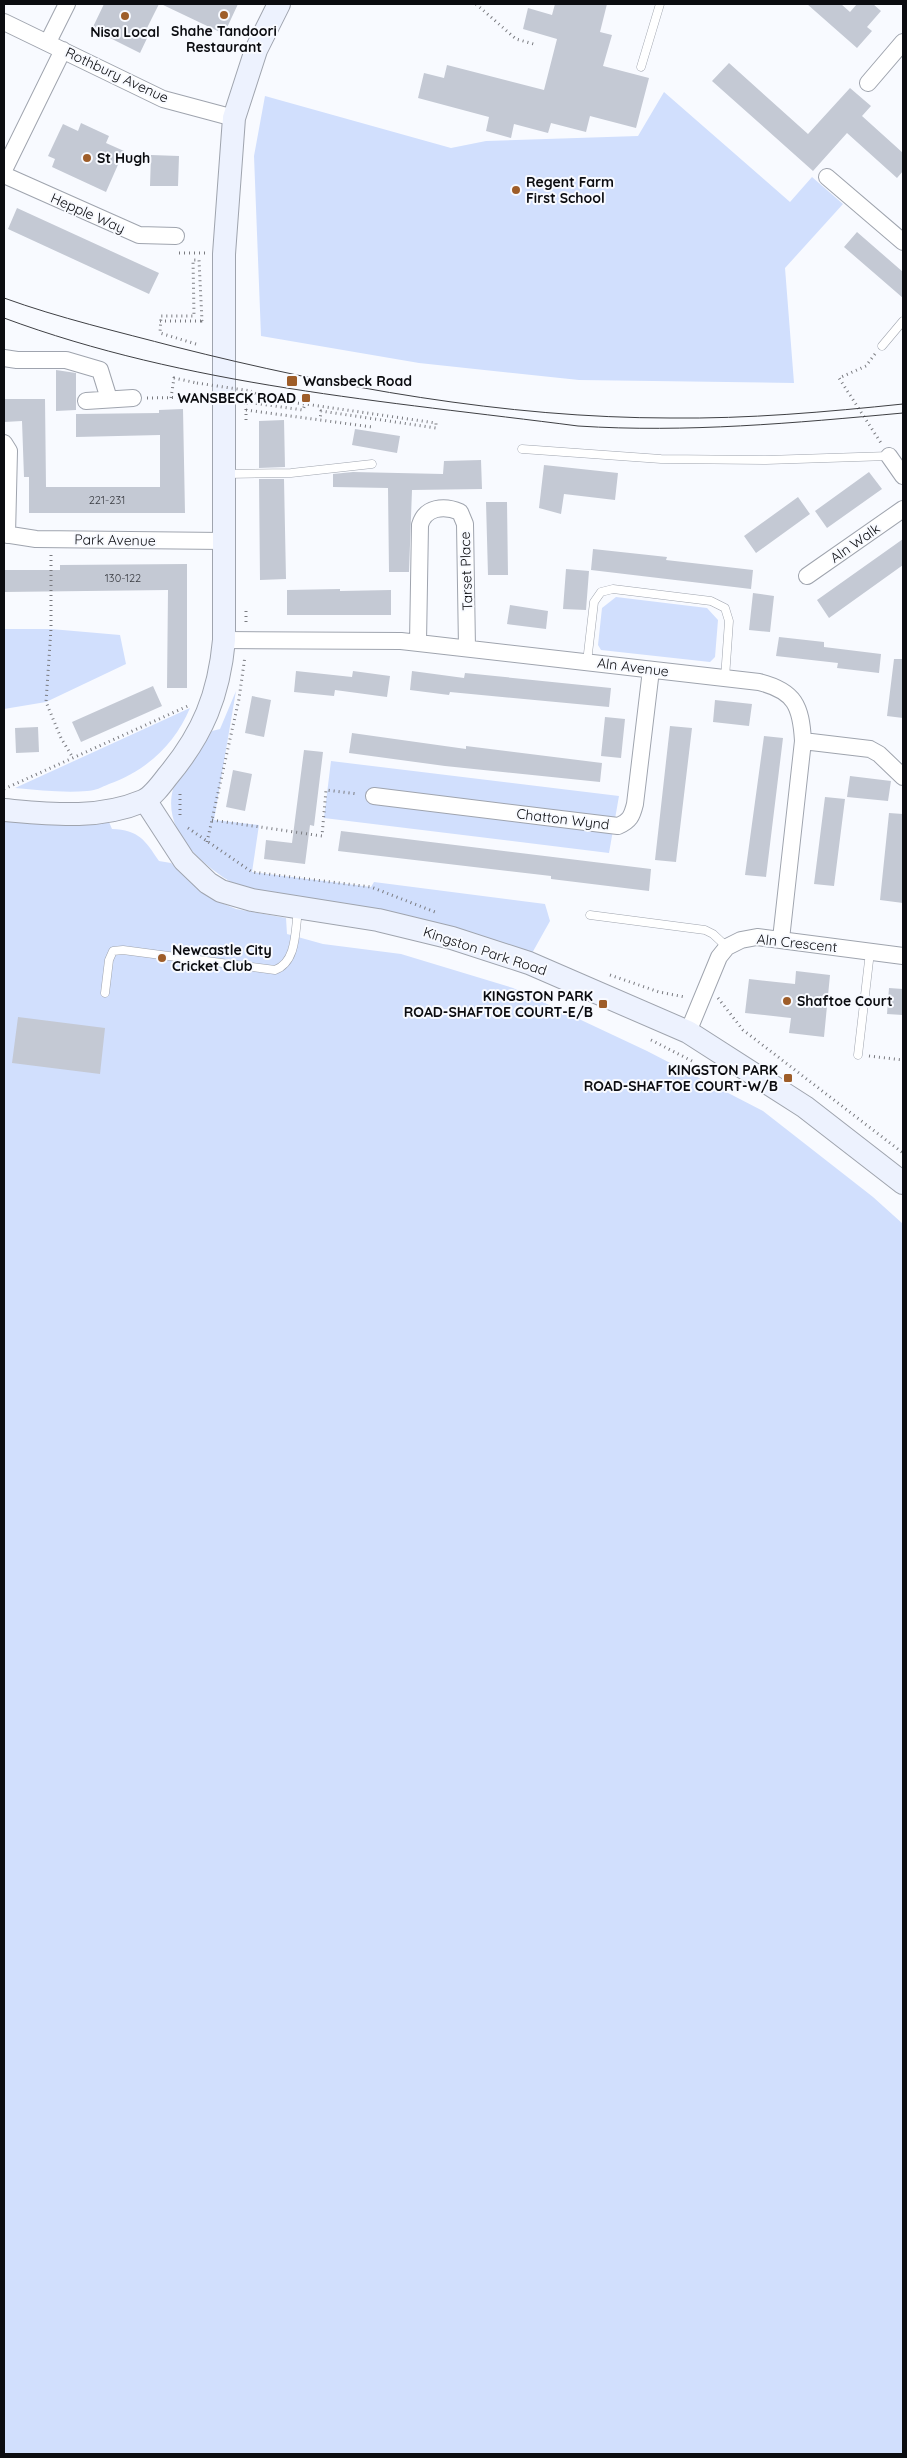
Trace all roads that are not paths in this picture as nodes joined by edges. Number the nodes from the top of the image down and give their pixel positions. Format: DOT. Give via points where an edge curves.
graph roads {
  1 [pos="67,4"];
  2 [pos="279,4"];
  3 [pos="660,4"];
  4 [pos="4,22"];
  5 [pos="48,42"];
  6 [pos="903,42"];
  7 [pos="62,50"];
  8 [pos="641,67"];
  9 [pos="868,83"];
  10 [pos="234,118"];
  11 [pos="4,170"];
  12 [pos="4,175"];
  13 [pos="827,177"];
  14 [pos="176,236"];
  15 [pos="902,239"];
  16 [pos="903,321"];
  17 [pos="882,346"];
  18 [pos="4,358"];
  19 [pos="133,398"];
  20 [pos="109,400"];
  21 [pos="86,401"];
  22 [pos="4,442"];
  23 [pos="522,450"];
  24 [pos="889,456"];
  25 [pos="372,464"];
  26 [pos="224,474"];
  27 [pos="903,476"];
  28 [pos="903,509"];
  29 [pos="6,534"];
  30 [pos="224,541"];
  31 [pos="807,576"];
  32 [pos="224,640"];
  33 [pos="418,642"];
  34 [pos="468,648"];
  35 [pos="587,662"];
  36 [pos="651,670"];
  37 [pos="725,678"];
  38 [pos="803,741"];
  39 [pos="903,777"];
  40 [pos="374,796"];
  41 [pos="145,800"];
  42 [pos="4,810"];
  43 [pos="298,908"];
  44 [pos="590,915"];
  45 [pos="780,939"];
  46 [pos="727,947"];
  47 [pos="870,952"];
  48 [pos="903,956"];
  49 [pos="105,993"];
  50 [pos="688,1032"];
  51 [pos="858,1054"];
  52 [pos="903,1183"];
  1 -- 5 [label="street"];
  2 -- 10 [label="street" via="256,50"];
  3 -- 8 [label="lane"];
  4 -- 5 [label="street, Rothbury Avenue"];
  5 -- 7 [label="street, Rothbury Avenue"];
  6 -- 9 [label="street"];
  7 -- 10 [label="street, Rothbury Avenue" via="164,99"];
  7 -- 11 [label="street"];
  10 -- 26 [label="street" via="224,254"];
  12 -- 14 [label="street, Hepple Way" via="139,235"];
  13 -- 15 [label="street"];
  16 -- 17 [label="lane"];
  18 -- 20 [label="street" via="66,360 100,370"];
  19 -- 20 [label="street"];
  20 -- 21 [label="street"];
  22 -- 29 [label="street, Park Avenue" via="9,451"];
  23 -- 24 [label="lane" via="661,459"];
  24 -- 27 [label="street"];
  25 -- 26 [label="lane" via="292,473"];
  26 -- 30 [label="street"];
  28 -- 31 [label="street, Aln Walk"];
  29 -- 30 [label="street, Park Avenue" via="52,540"];
  30 -- 32 [label="street"];
  32 -- 33 [label="street, Aln Avenue"];
  32 -- 41 [label="street" via="215,694 202,726 171,773"];
  33 -- 34 [label="street, Aln Avenue"];
  33 -- 34 [label="street, Tarset Place" via="420,525 426,513 453,509 463,517 465,524"];
  34 -- 35 [label="street, Aln Avenue"];
  35 -- 36 [label="street, Aln Avenue"];
  35 -- 37 [label="lane" via="594,602 601,592 613,589 711,601 725,608 729,621"];
  36 -- 37 [label="street, Aln Avenue"];
  36 -- 40 [label="street, Chatton Wynd" via="635,804 633,815 627,822 618,826"];
  37 -- 38 [label="street, Aln Avenue" via="759,682 784,691 799,709"];
  38 -- 39 [label="street" via="870,749"];
  38 -- 45 [label="street, Aln Avenue"];
  41 -- 42 [label="street" via="79,815"];
  41 -- 43 [label="street, Kingston Park Road" via="184,860 208,883 233,896"];
  43 -- 49 [label="lane" via="290,959 275,970 113,951"];
  43 -- 50 [label="street, Kingston Park Road" via="378,920 452,938 529,963"];
  44 -- 46 [label="lane" via="705,930"];
  45 -- 46 [label="street, Aln Crescent" via="757,937"];
  45 -- 47 [label="street, Aln Crescent"];
  46 -- 50 [label="street" via="719,957"];
  47 -- 48 [label="street, Aln Crescent"];
  47 -- 51 [label="lane"];
  50 -- 52 [label="street, Kingston Park Road" via="805,1107"];
}
